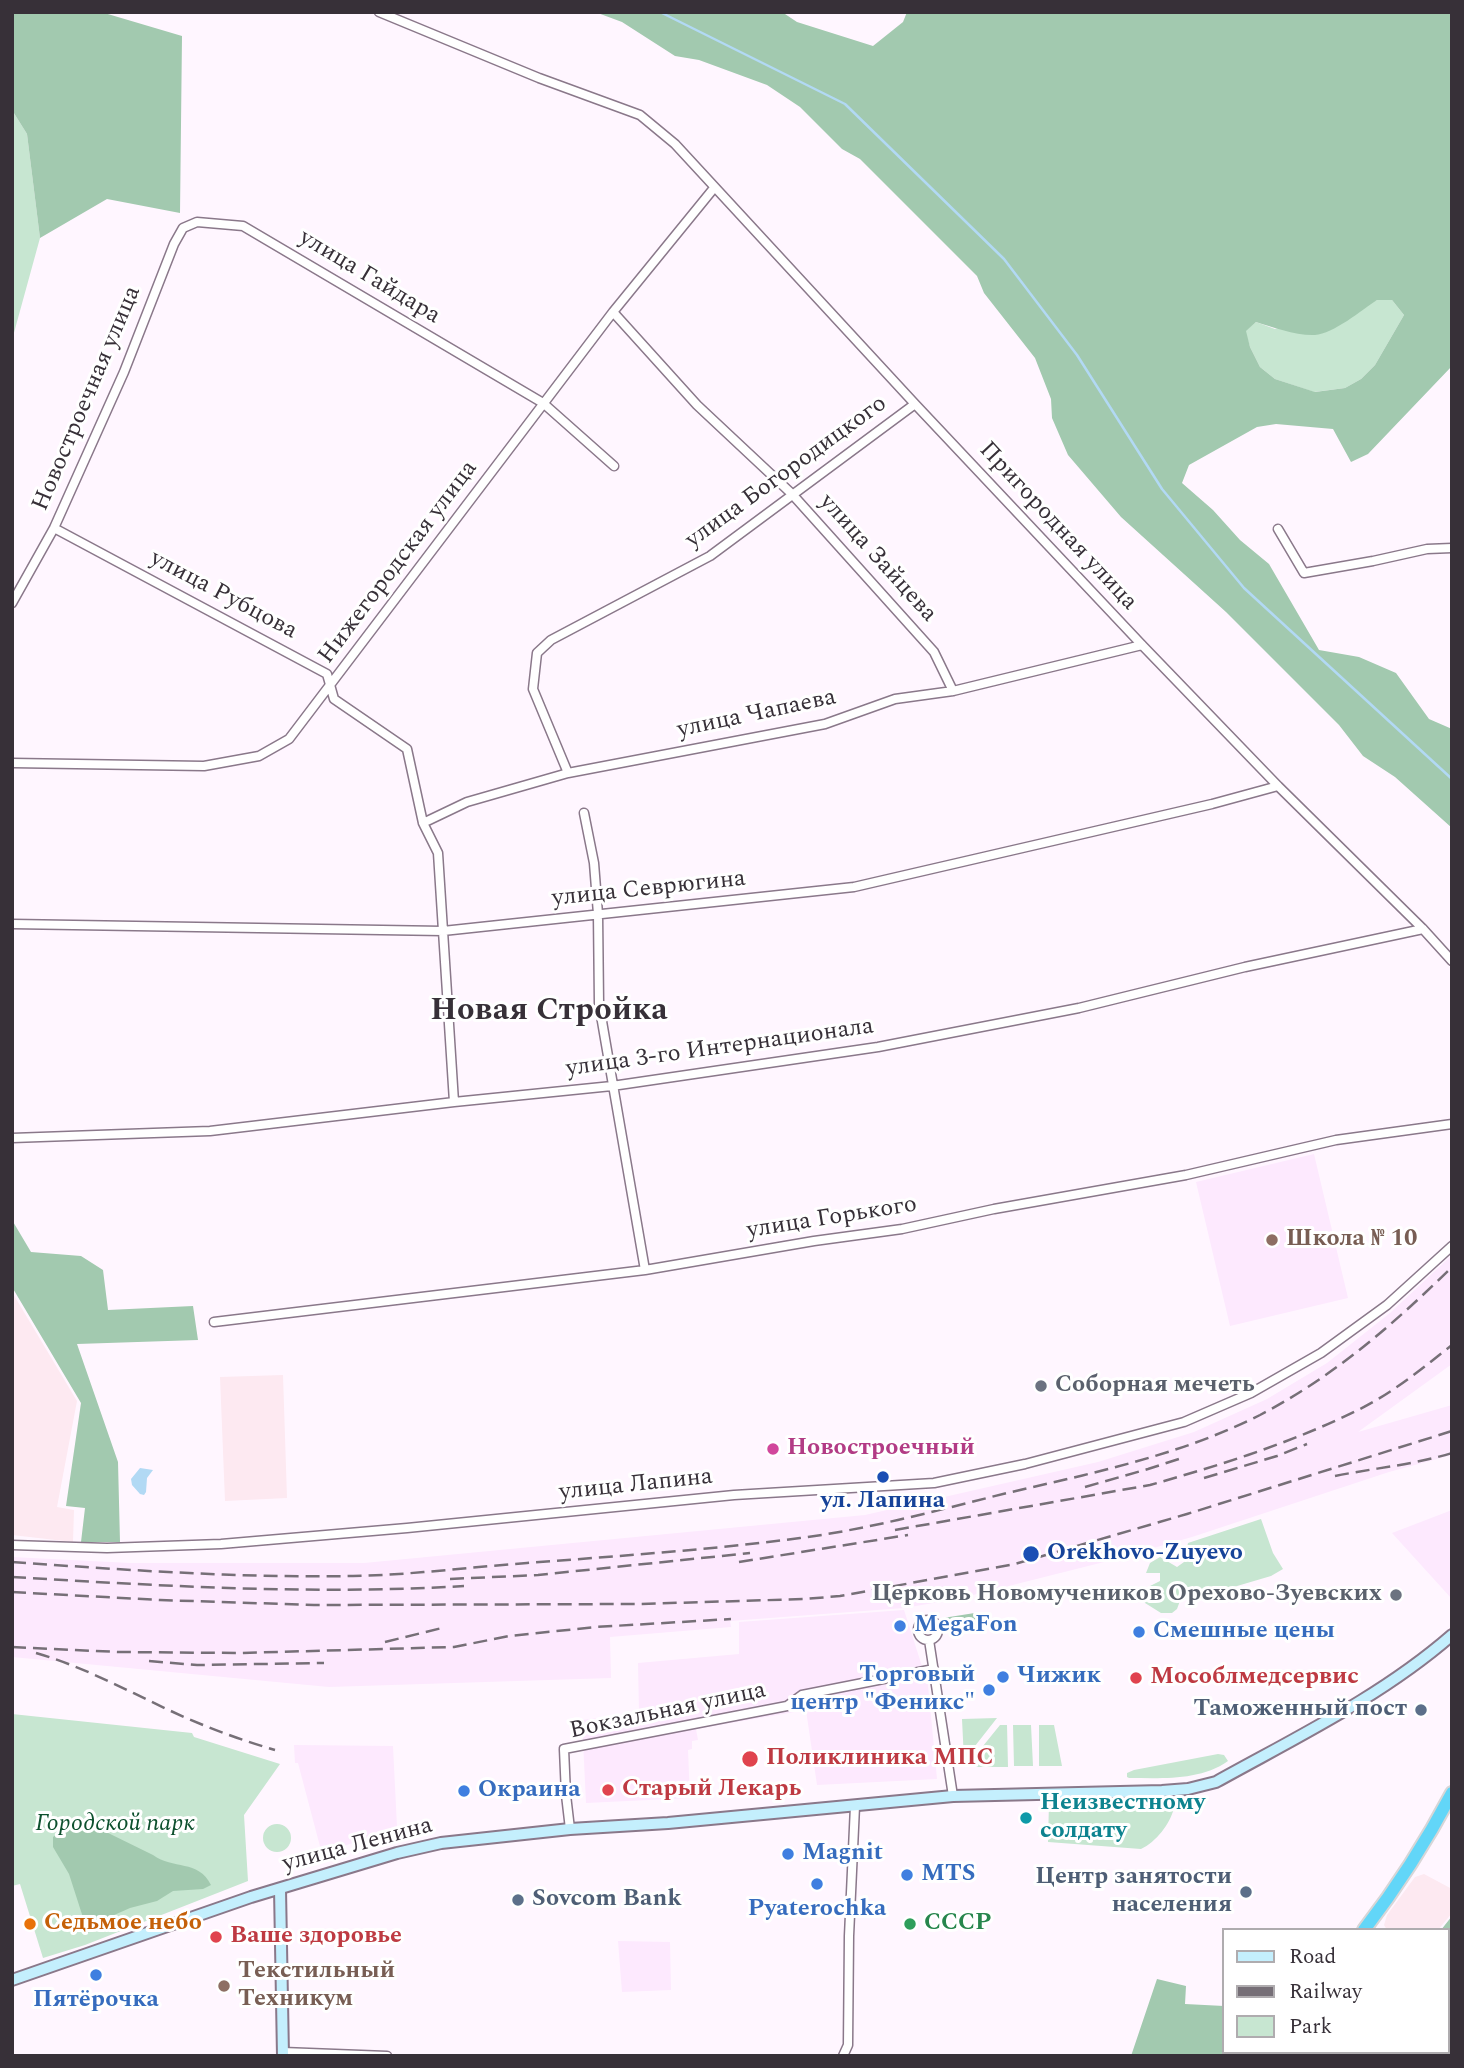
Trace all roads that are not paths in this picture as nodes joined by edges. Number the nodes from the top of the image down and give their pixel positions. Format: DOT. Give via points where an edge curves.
graph roads {
  1 [pos="379,12"];
  2 [pos="715,188"];
  3 [pos="174,244"];
  4 [pos="613,312"];
  5 [pos="543,403"];
  6 [pos="915,404"];
  7 [pos="614,466"];
  8 [pos="792,494"];
  9 [pos="54,528"];
  10 [pos="1279,528"];
  11 [pos="1452,548"];
  12 [pos="12,603"];
  13 [pos="1142,645"];
  14 [pos="331,686"];
  15 [pos="953,691"];
  16 [pos="12,763"];
  17 [pos="568,773"];
  18 [pos="1278,786"];
  19 [pos="584,813"];
  20 [pos="423,823"];
  21 [pos="598,914"];
  22 [pos="12,924"];
  23 [pos="1423,929"];
  24 [pos="443,931"];
  25 [pos="1452,961"];
  26 [pos="612,1086"];
  27 [pos="454,1102"];
  28 [pos="1452,1124"];
  29 [pos="12,1138"];
  30 [pos="1452,1246"];
  31 [pos="645,1270"];
  32 [pos="214,1322"];
  33 [pos="12,1545"];
  34 [pos="1452,1635"];
  35 [pos="929,1640"];
  36 [pos="934,1669"];
  37 [pos="1452,1793"];
  38 [pos="953,1796"];
  39 [pos="855,1806"];
  40 [pos="570,1829"];
  41 [pos="280,1889"];
  42 [pos="1366,1928"];
  43 [pos="12,1980"];
  44 [pos="283,2054"];
  45 [pos="387,2056"];
  46 [pos="842,2056"];
  1 -- 2 [label="street, Пригородная улица" via="640,115"];
  2 -- 4 [label="street, Нижегородская улица"];
  2 -- 6 [label="street, Пригородная улица"];
  3 -- 5 [label="street, улица Гайдара" via="183,228 197,222 243,226"];
  3 -- 9 [label="street, Новостроечная улица" via="124,372"];
  4 -- 5 [label="street, Нижегородская улица"];
  4 -- 8 [label="street, улица Зайцева" via="697,405"];
  5 -- 7 [label="street, улица Гайдара"];
  5 -- 14 [label="street, Нижегородская улица"];
  6 -- 8 [label="street, улица Богородицкого"];
  6 -- 13 [label="street, Пригородная улица"];
  8 -- 15 [label="street, улица Зайцева" via="934,652"];
  8 -- 17 [label="street, улица Богородицкого" via="710,556 551,640 537,653 533,689"];
  9 -- 12 [label="street, Новостроечная улица"];
  9 -- 14 [label="street, улица Рубцова" via="327,674"];
  10 -- 11 [label="street" via="1304,573"];
  13 -- 15 [label="street, улица Чапаева"];
  13 -- 18 [label="street, Пригородная улица"];
  14 -- 16 [label="street, Нижегородская улица" via="289,740 259,756 204,766"];
  14 -- 20 [label="street, улица Рубцова" via="334,699 407,749"];
  15 -- 17 [label="street, улица Чапаева" via="895,699 825,724"];
  17 -- 20 [label="street, улица Чапаева" via="467,802"];
  18 -- 21 [label="street, улица Севрюгина" via="854,887"];
  18 -- 23 [label="street, Пригородная улица"];
  19 -- 21 [label="street"];
  20 -- 24 [label="street, улица Рубцова" via="438,853"];
  21 -- 24 [label="street, улица Севрюгина"];
  21 -- 26 [label="street" via="598,1003"];
  22 -- 24 [label="street, улица Севрюгина"];
  23 -- 25 [label="street, Пригородная улица"];
  23 -- 26 [label="street, улица 3-го Интернационала" via="1079,1008 878,1047"];
  24 -- 27 [label="street, улица Рубцова"];
  26 -- 27 [label="street, улица 3-го Интернационала"];
  26 -- 31 [label="street"];
  27 -- 29 [label="street, улица 3-го Интернационала" via="210,1132"];
  28 -- 31 [label="street, улица Горького" via="1336,1140 1186,1175 902,1229"];
  30 -- 33 [label="street, улица Лапина" via="1387,1305 1321,1353 1251,1393 1184,1422 934,1483 734,1495 221,1544"];
  31 -- 32 [label="street, улица Горького"];
  34 -- 38 [label="main road, улица Ленина" via="1381,1688 1216,1782 1162,1791"];
  35 -- 36 [label="street"];
  36 -- 38 [label="street"];
  36 -- 40 [label="street, Вокзальная улица" via="802,1695 787,1706 564,1749"];
  37 -- 42 [label="highway" via="1415,1860"];
  38 -- 39 [label="main road, улица Ленина"];
  39 -- 40 [label="main road, улица Ленина"];
  39 -- 46 [label="street" via="848,2045"];
  40 -- 41 [label="main road, улица Ленина" via="440,1843"];
  41 -- 43 [label="main road, улица Ленина"];
  41 -- 44 [label="main road"];
  44 -- 45 [label="street"];
}
